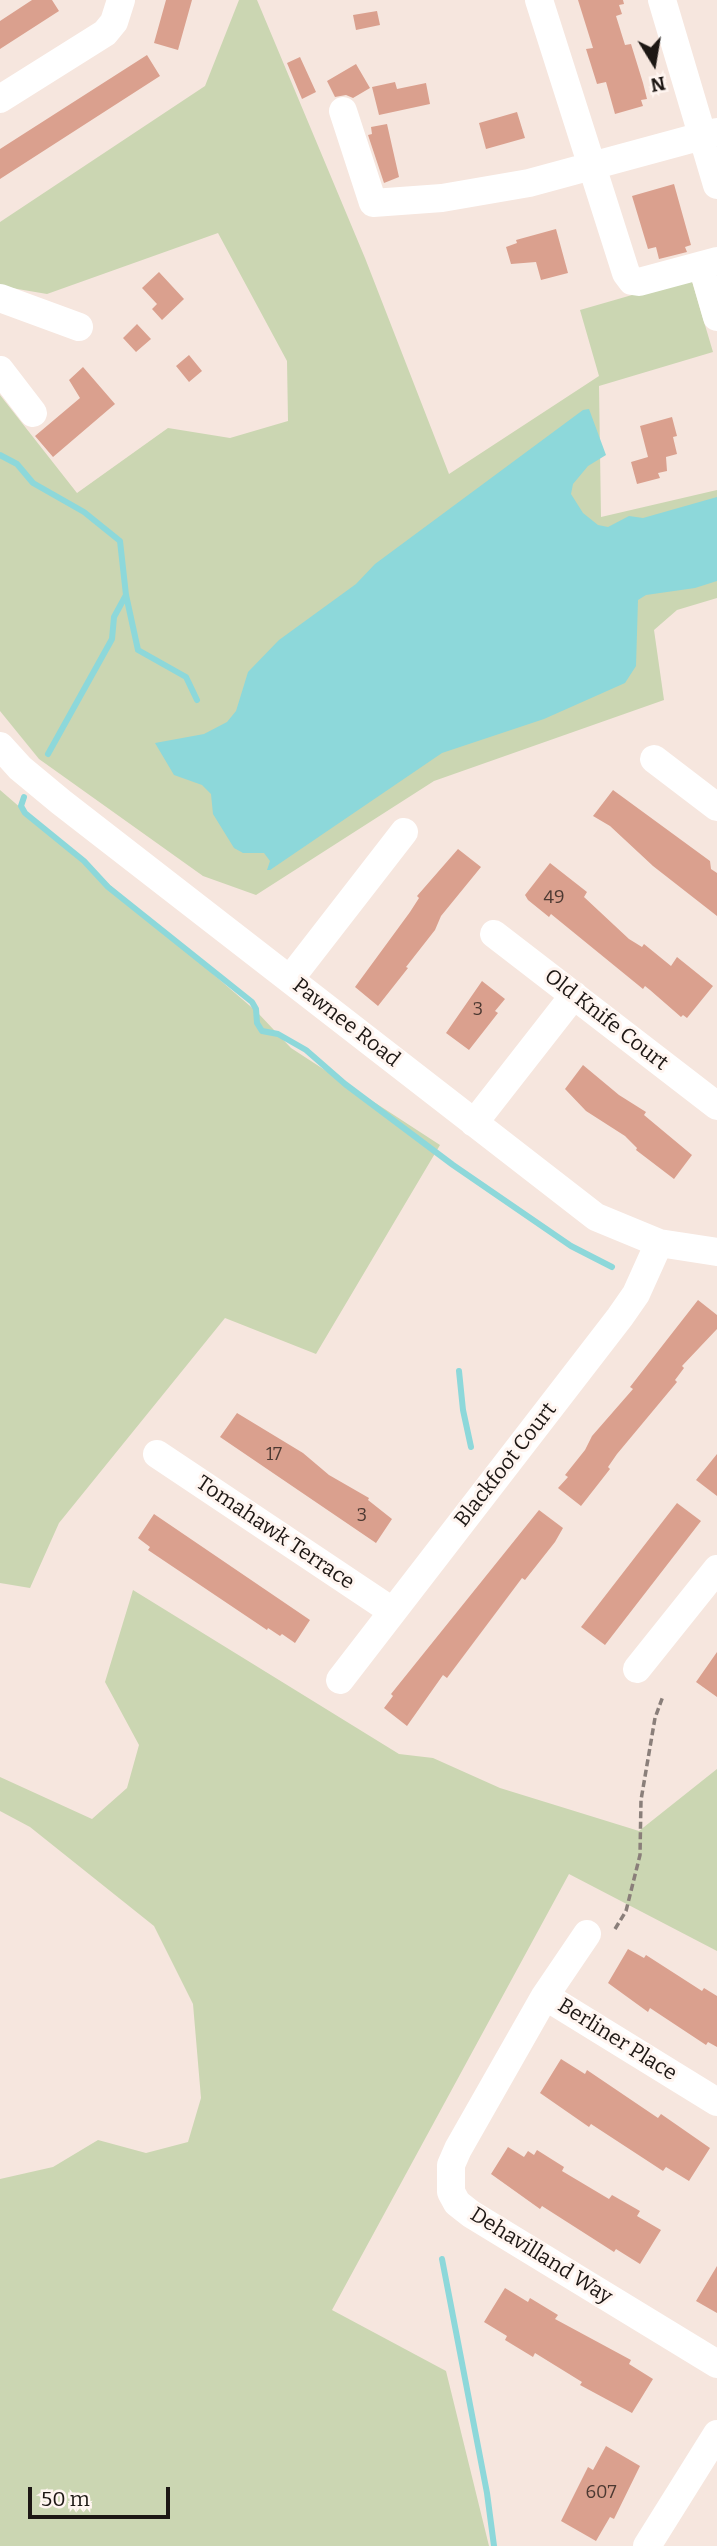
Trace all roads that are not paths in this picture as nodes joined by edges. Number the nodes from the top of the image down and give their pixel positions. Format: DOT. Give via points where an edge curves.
graph roads {
  1 [pos="121,0"];
  2 [pos="539,0"];
  3 [pos="662,0"];
  4 [pos="0,99"];
  5 [pos="343,111"];
  6 [pos="710,134"];
  7 [pos="590,168"];
  8 [pos="717,185"];
  9 [pos="710,263"];
  10 [pos="0,298"];
  11 [pos="717,317"];
  12 [pos="79,327"];
  13 [pos="0,370"];
  14 [pos="33,413"];
  15 [pos="0,746"];
  16 [pos="654,759"];
  17 [pos="717,807"];
  18 [pos="404,832"];
  19 [pos="494,934"];
  20 [pos="290,979"];
  21 [pos="574,995"];
  22 [pos="717,1106"];
  23 [pos="474,1123"];
  24 [pos="659,1243"];
  25 [pos="717,1252"];
  26 [pos="157,1454"];
  27 [pos="717,1569"];
  28 [pos="393,1611"];
  29 [pos="637,1669"];
  30 [pos="340,1680"];
  31 [pos="587,1934"];
  32 [pos="545,1996"];
  33 [pos="717,2102"];
  34 [pos="717,2364"];
  35 [pos="717,2434"];
  36 [pos="647,2546"];
  1 -- 4 [label="street" via="105,33"];
  2 -- 7 [label="street"];
  3 -- 6 [label="street"];
  5 -- 7 [label="street" via="373,204 488,191"];
  6 -- 7 [label="street"];
  6 -- 8 [label="street"];
  7 -- 9 [label="street" via="632,281 648,281"];
  9 -- 11 [label="street"];
  10 -- 12 [label="street"];
  13 -- 14 [label="street"];
  15 -- 20 [label="street, Pawnee Road" via="39,785"];
  16 -- 17 [label="street"];
  18 -- 20 [label="street"];
  19 -- 21 [label="street, Old Knife Court"];
  20 -- 23 [label="street, Pawnee Road"];
  21 -- 22 [label="street, Old Knife Court"];
  21 -- 23 [label="street"];
  23 -- 24 [label="street, Pawnee Road" via="597,1217"];
  24 -- 25 [label="street, Pawnee Road"];
  24 -- 28 [label="street, Blackfoot Court" via="620,1317"];
  26 -- 28 [label="street, Tomahawk Terrace"];
  27 -- 29 [label="street"];
  28 -- 30 [label="street, Blackfoot Court"];
  31 -- 32 [label="street, Berliner Place"];
  32 -- 33 [label="street, Berliner Place"];
  32 -- 34 [label="street, Dehavilland Way" via="458,2150 451,2165 451,2192 471,2214"];
  35 -- 36 [label="street"];
}
